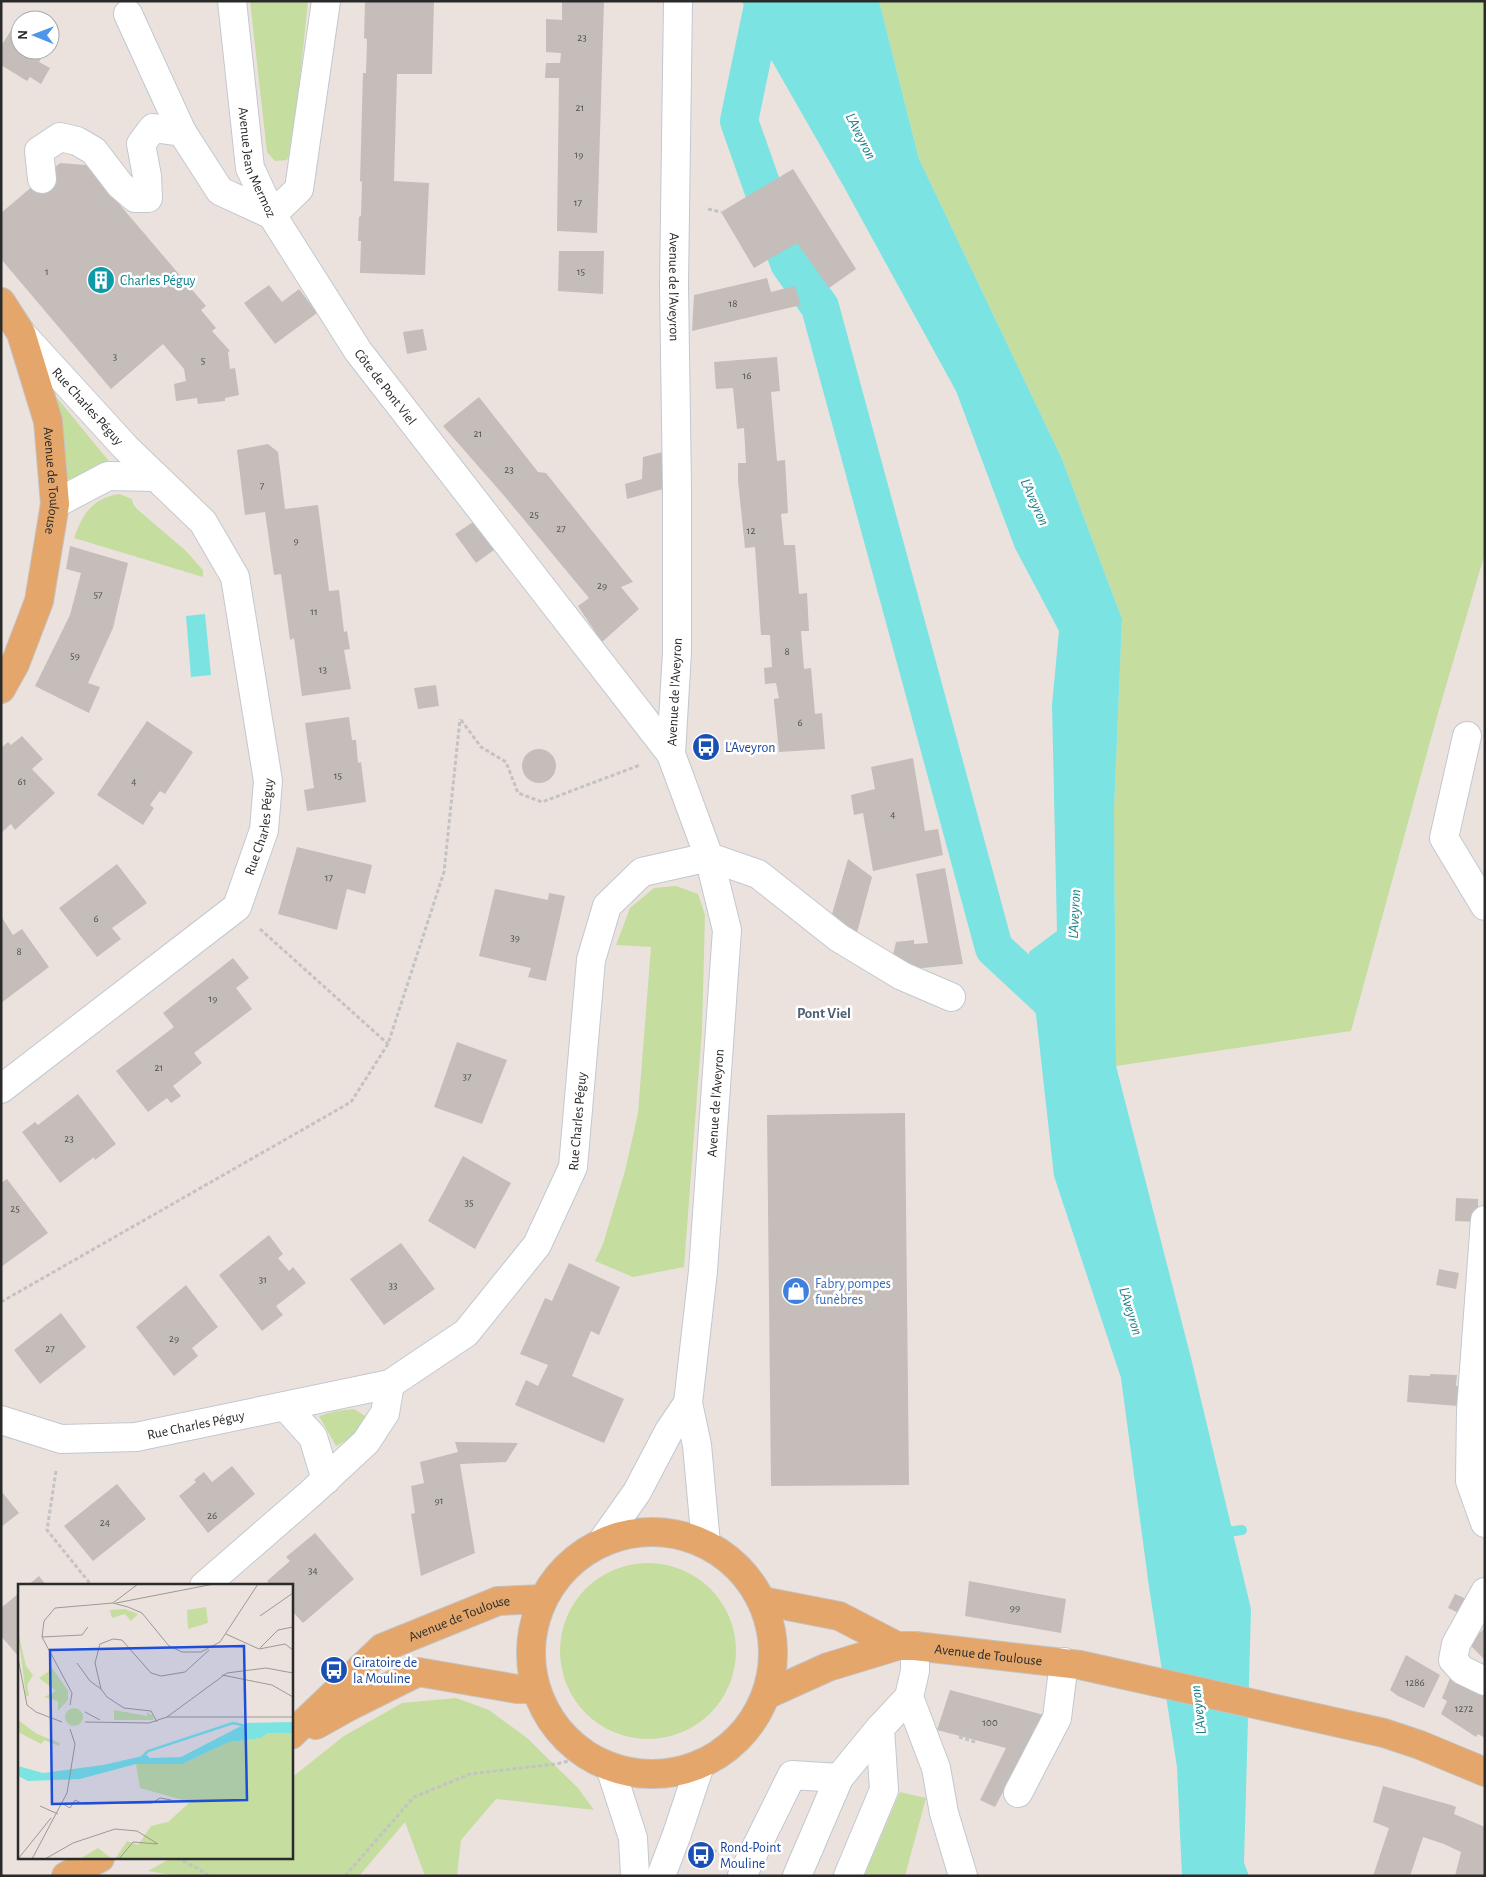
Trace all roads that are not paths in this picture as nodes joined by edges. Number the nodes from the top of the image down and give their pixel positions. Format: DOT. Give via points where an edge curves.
graph roads {
  1 [pos="232,1"];
  2 [pos="326,1"];
  3 [pos="678,1"];
  4 [pos="128,14"];
  5 [pos="182,132"];
  6 [pos="42,179"];
  7 [pos="272,215"];
  8 [pos="1,302"];
  9 [pos="22,333"];
  10 [pos="156,477"];
  11 [pos="55,504"];
  12 [pos="1,690"];
  13 [pos="1467,736"];
  14 [pos="671,754"];
  15 [pos="709,857"];
  16 [pos="1485,906"];
  17 [pos="951,997"];
  18 [pos="1,1089"];
  19 [pos="1485,1220"];
  20 [pos="390,1384"];
  21 [pos="688,1403"];
  22 [pos="285,1406"];
  23 [pos="1,1420"];
  24 [pos="326,1480"];
  25 [pos="1485,1523"];
  26 [pos="600,1543"];
  27 [pos="706,1544"];
  28 [pos="206,1584"];
  29 [pos="1485,1592"];
  30 [pos="543,1599"];
  31 [pos="762,1602"];
  32 [pos="906,1646"];
  33 [pos="1072,1664"];
  34 [pos="1485,1681"];
  35 [pos="536,1689"];
  36 [pos="766,1696"];
  37 [pos="909,1697"];
  38 [pos="880,1728"];
  39 [pos="292,1734"];
  40 [pos="292,1738"];
  41 [pos="700,1764"];
  42 [pos="610,1767"];
  43 [pos="1485,1772"];
  44 [pos="839,1778"];
  45 [pos="1018,1793"];
  46 [pos="96,1860"];
  47 [pos="66,1876"];
  48 [pos="635,1876"];
  49 [pos="661,1876"];
  50 [pos="742,1876"];
  51 [pos="797,1876"];
  52 [pos="848,1876"];
  53 [pos="963,1876"];
  1 -- 7 [label="street, Avenue Jean Mermoz" via="250,168"];
  2 -- 7 [label="street, Avenue Jean Mermoz" via="299,190"];
  3 -- 14 [label="street, Avenue de l'Aveyron" via="674,285 677,652"];
  4 -- 5 [label="street"];
  5 -- 6 [label="street" via="153,128 142,144 148,198 135,198 120,185 94,151 77,141 60,138 39,151"];
  5 -- 7 [label="street" via="220,192"];
  7 -- 14 [label="street, Côte de Pont Viel" via="358,351"];
  8 -- 9 [label="main road, Avenue de Toulouse"];
  9 -- 10 [label="street, Rue Charles Péguy"];
  9 -- 11 [label="main road, Avenue de Toulouse" via="48,421"];
  10 -- 11 [label="street" via="108,476"];
  10 -- 18 [label="street, Rue Charles Péguy" via="203,522 235,577 268,781 264,830 237,907"];
  11 -- 12 [label="main road, Avenue de Toulouse" via="39,601 15,664"];
  13 -- 16 [label="street" via="1444,838"];
  14 -- 15 [label="street, Avenue de l'Aveyron"];
  15 -- 17 [label="street" via="758,874 839,938 902,976"];
  15 -- 20 [label="street, Rue Charles Péguy" via="642,872 607,906 591,960 573,1167 569,1176 537,1245 466,1333"];
  15 -- 21 [label="street, Avenue de l'Aveyron" via="727,930 703,1271"];
  19 -- 25 [label="street" via="1471,1410 1470,1481"];
  20 -- 22 [label="street, Rue Charles Péguy"];
  20 -- 24 [label="street" via="385,1413 366,1442"];
  21 -- 26 [label="street, Avenue de l'Aveyron" via="668,1431 637,1492"];
  21 -- 27 [label="street, Avenue de l'Aveyron" via="697,1445"];
  22 -- 23 [label="street, Rue Charles Péguy" via="136,1437 60,1439"];
  22 -- 24 [label="street" via="313,1437"];
  24 -- 28 [label="street"];
  26 -- 27 [label="main road" via="636,1532 662,1532"];
  26 -- 30 [label="main road" via="567,1566"];
  27 -- 31 [label="main road" via="739,1568"];
  29 -- 34 [label="street" via="1456,1644 1453,1660 1462,1670"];
  30 -- 35 [label="main road" via="532,1639"];
  30 -- 39 [label="main road, Avenue de Toulouse" via="498,1602 382,1648"];
  31 -- 32 [label="main road, Avenue de Toulouse" via="839,1616"];
  31 -- 36 [label="main road" via="772,1632 773,1664"];
  32 -- 33 [label="main road, Avenue de Toulouse"];
  32 -- 36 [label="main road, Avenue de Toulouse" via="828,1667"];
  32 -- 37 [label="street" via="915,1671"];
  33 -- 43 [label="main road, Avenue de Toulouse" via="1384,1733 1420,1744"];
  33 -- 45 [label="street" via="1057,1718"];
  35 -- 40 [label="main road" via="517,1689 418,1672"];
  35 -- 42 [label="main road" via="549,1717 575,1747"];
  36 -- 41 [label="main road" via="751,1724 728,1748"];
  37 -- 38 [label="street"];
  37 -- 53 [label="street" via="936,1768 944,1813"];
  38 -- 44 [label="street"];
  38 -- 52 [label="street" via="884,1790"];
  41 -- 42 [label="main road" via="671,1773 640,1774"];
  41 -- 49 [label="street"];
  42 -- 48 [label="street" via="632,1838"];
  44 -- 50 [label="street" via="792,1775"];
  44 -- 51 [label="street"];
  46 -- 47 [label="main road"];
}
